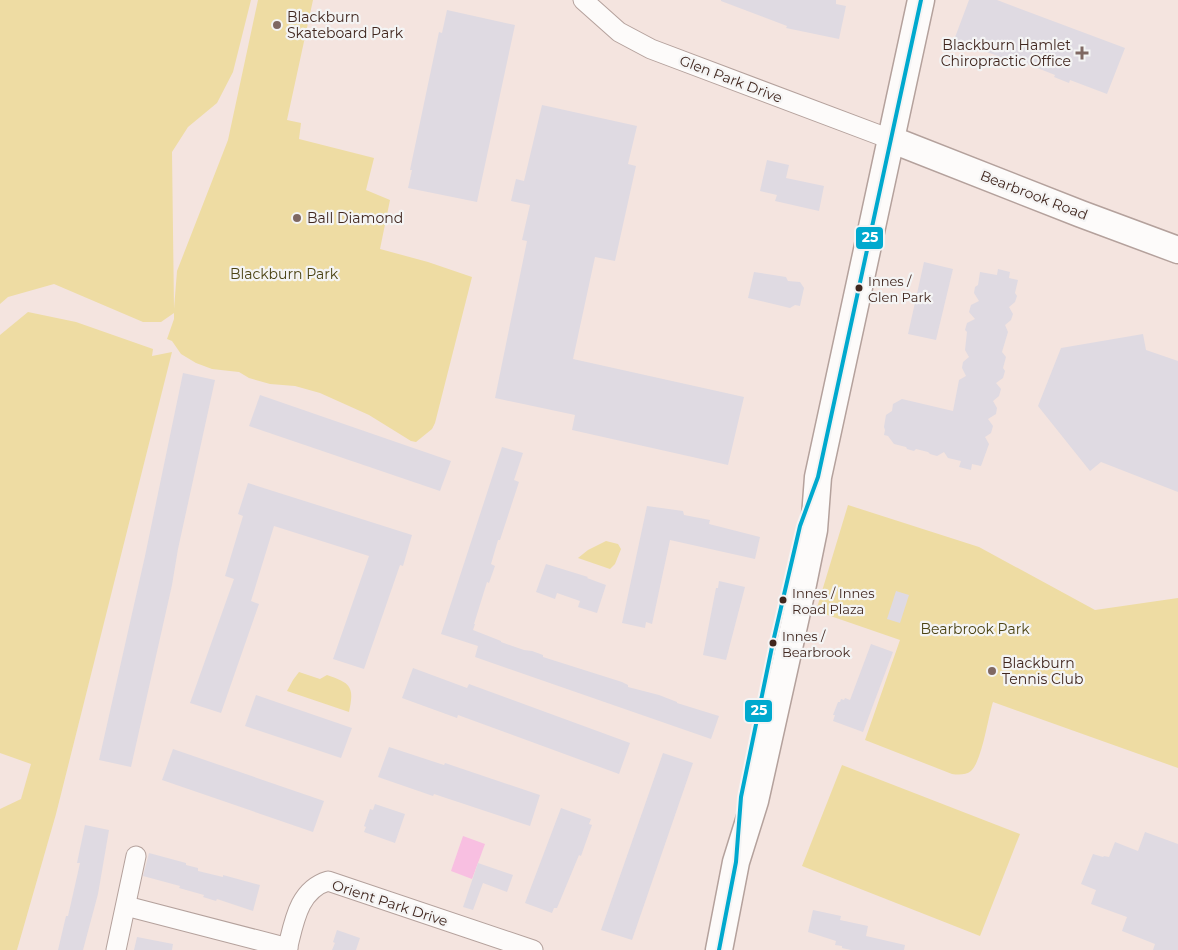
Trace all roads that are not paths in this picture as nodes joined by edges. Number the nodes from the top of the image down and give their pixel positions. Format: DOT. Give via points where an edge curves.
graph roads {
  1 [pos="583,0"];
  2 [pos="921,0"];
  3 [pos="890,139"];
  4 [pos="1178,250"];
  5 [pos="136,856"];
  6 [pos="126,906"];
  7 [pos="288,949"];
  8 [pos="116,950"];
  9 [pos="533,950"];
  10 [pos="719,950"];
  1 -- 3 [label="street, Glen Park Drive" via="619,32 651,49"];
  2 -- 3 [label="street"];
  3 -- 4 [label="street, Bearbrook Road"];
  3 -- 10 [label="street" via="818,477 814,530 801,594 755,801 736,862"];
  5 -- 6 [label="street"];
  6 -- 7 [label="street"];
  6 -- 8 [label="street"];
  7 -- 9 [label="street, Orient Park Drive" via="301,904 312,888 328,881"];
}
